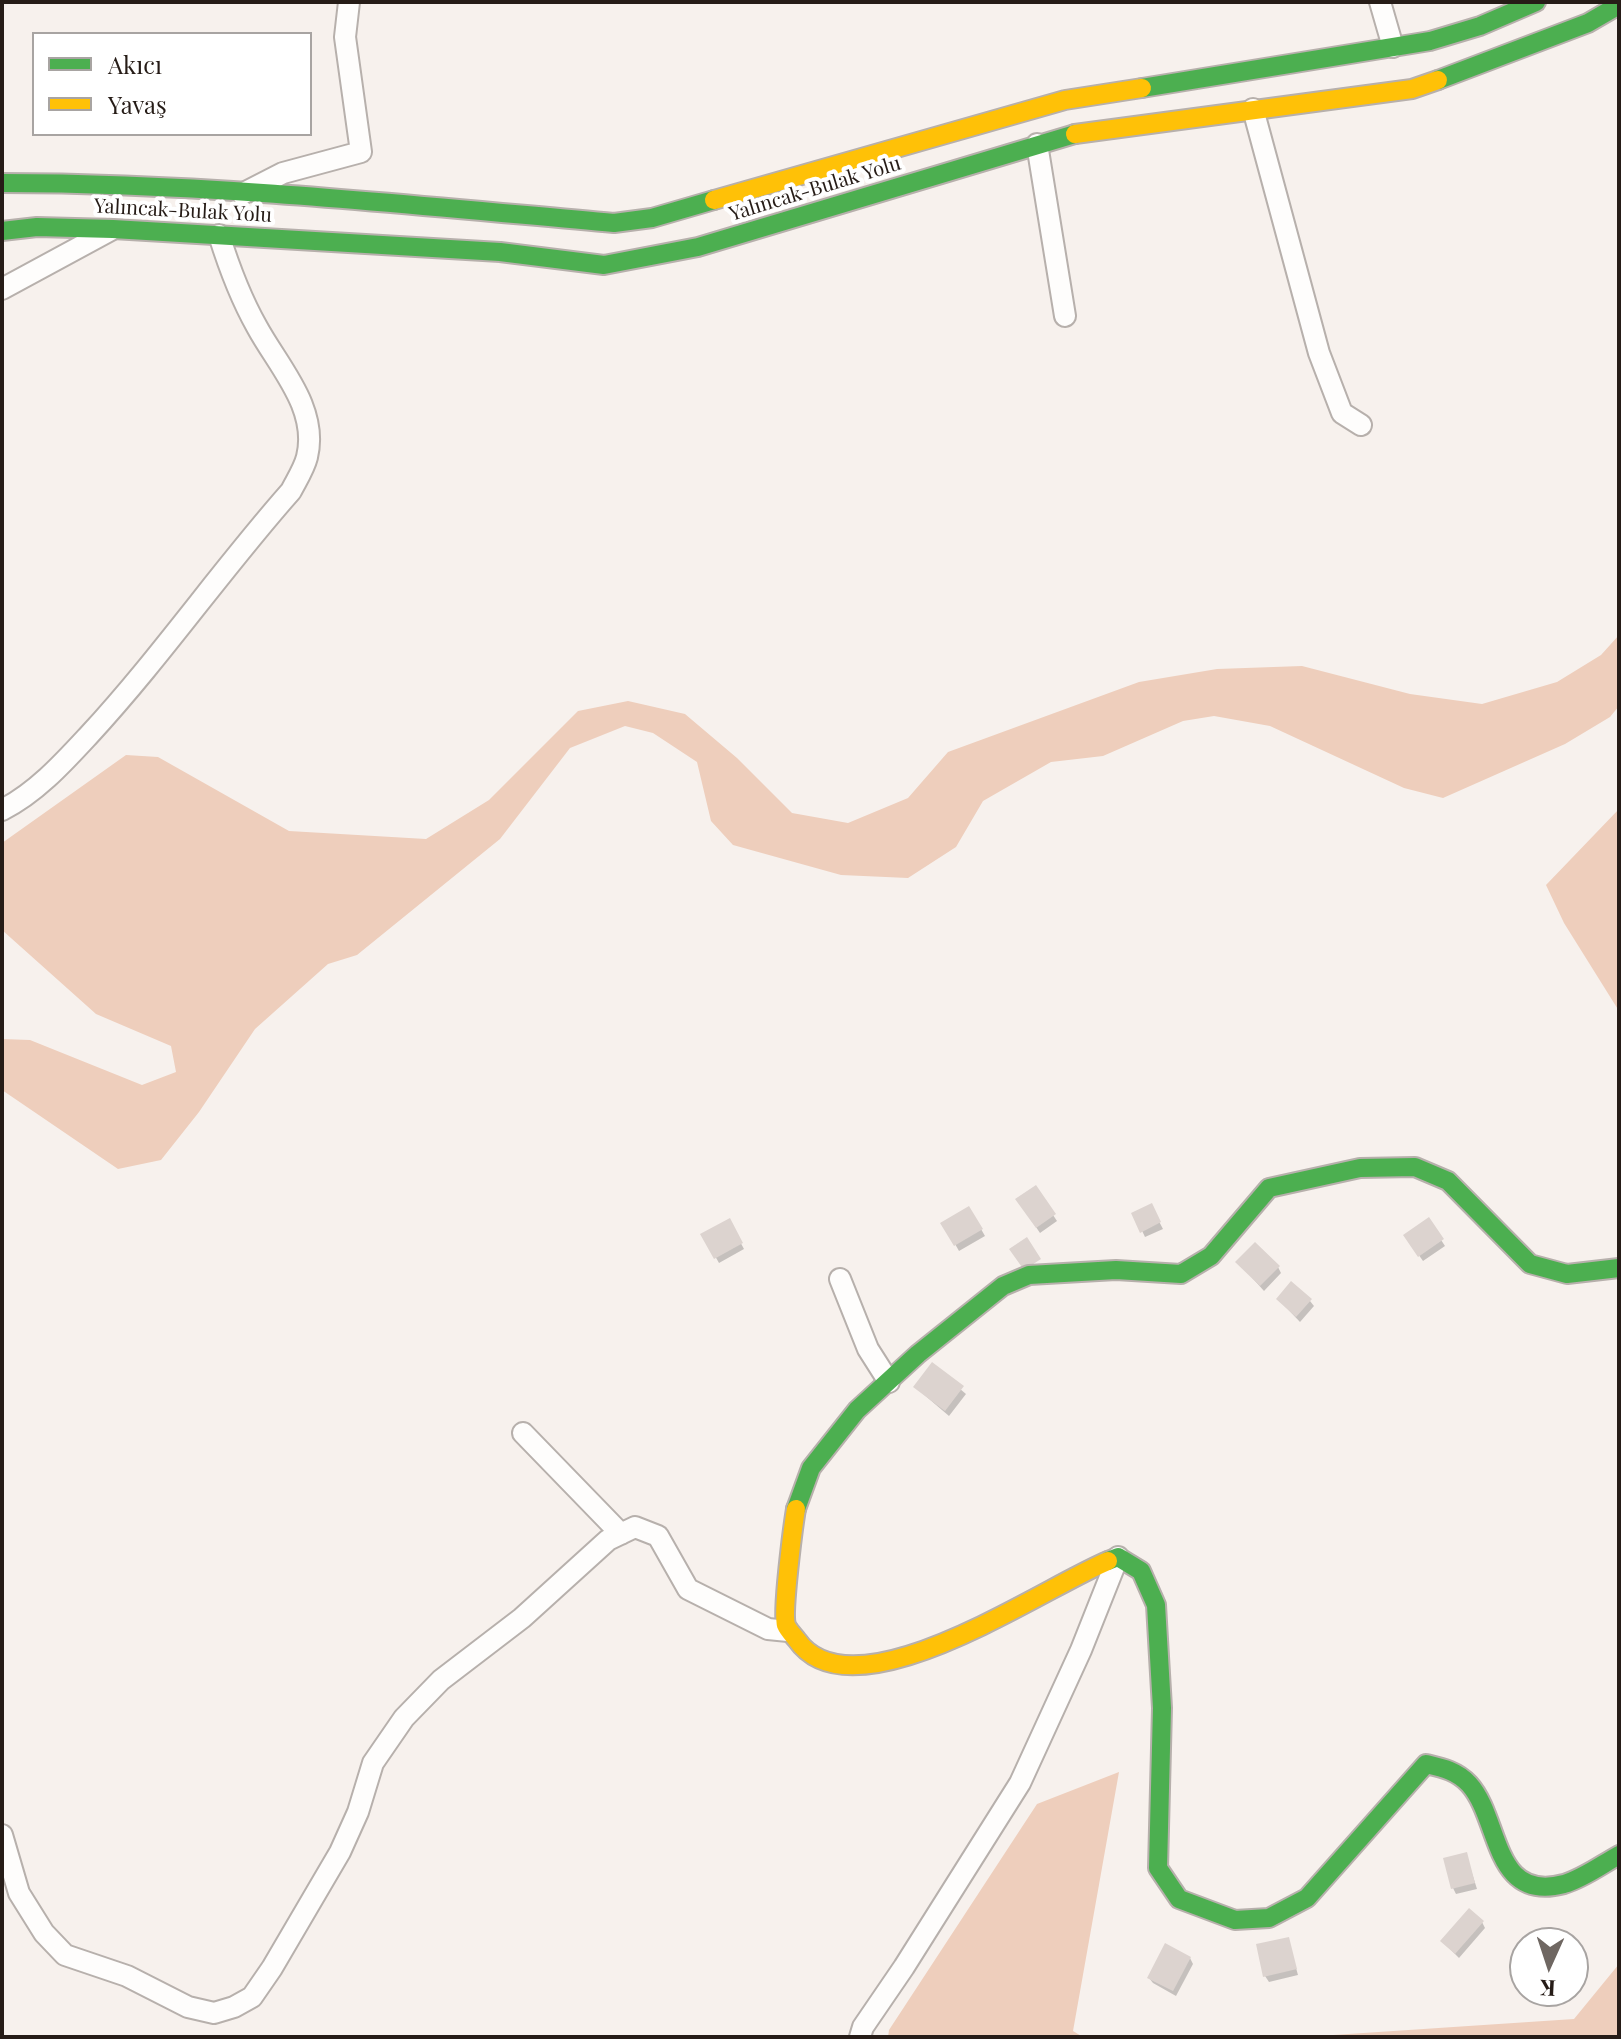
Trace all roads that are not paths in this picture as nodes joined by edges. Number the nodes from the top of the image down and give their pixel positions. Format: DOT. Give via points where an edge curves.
graph roads {
  1 [pos="349,2"];
  2 [pos="1380,2"];
  3 [pos="1536,2"];
  4 [pos="1619,5"];
  5 [pos="1393,47"];
  6 [pos="1253,109"];
  7 [pos="1037,144"];
  8 [pos="2,183"];
  9 [pos="242,194"];
  10 [pos="113,229"];
  11 [pos="2,231"];
  12 [pos="219,235"];
  13 [pos="2,289"];
  14 [pos="1065,316"];
  15 [pos="1361,425"];
  16 [pos="2,810"];
  17 [pos="1619,1268"];
  18 [pos="840,1279"];
  19 [pos="889,1382"];
  20 [pos="523,1433"];
  21 [pos="621,1534"];
  22 [pos="1118,1557"];
  23 [pos="788,1631"];
  24 [pos="2,1835"];
  25 [pos="1619,1855"];
  26 [pos="860,2037"];
  1 -- 9 [label="street" via="345,37 361,152 283,173"];
  2 -- 5 [label="street"];
  3 -- 5 [label="main road, Yalıncak-Bulak Yolu" via="1480,26"];
  4 -- 6 [label="main road, Yalıncak-Bulak Yolu" via="1503,58 1412,89"];
  5 -- 9 [label="main road, Yalıncak-Bulak Yolu" via="1065,100 652,218 614,223"];
  6 -- 7 [label="main road, Yalıncak-Bulak Yolu" via="1066,135"];
  6 -- 15 [label="street" via="1324,368 1342,413"];
  7 -- 12 [label="main road, Yalıncak-Bulak Yolu" via="698,247 604,265 500,252"];
  7 -- 14 [label="street"];
  8 -- 9 [label="main road, Yalıncak-Bulak Yolu"];
  10 -- 11 [label="main road, Yalıncak-Bulak Yolu"];
  10 -- 12 [label="main road, Yalıncak-Bulak Yolu"];
  10 -- 13 [label="street"];
  12 -- 16 [label="street" via="246,306 289,374 308,428 307,457 291,491 132,689 63,762"];
  17 -- 19 [label="main road" via="1567,1274 1530,1264 1448,1181 1415,1167 1360,1168 1269,1188 1211,1256 1181,1274 1116,1270 1029,1275 1003,1286"];
  18 -- 19 [label="street" via="868,1349"];
  19 -- 23 [label="main road" via="831,1437 806,1474 798,1498"];
  20 -- 21 [label="street"];
  21 -- 23 [label="street" via="635,1527 658,1536 688,1589 768,1629"];
  21 -- 24 [label="street" via="441,1680 404,1718 373,1763 358,1812 318,1891 252,1997 234,2007 214,2013 188,2007 127,1976 65,1955 19,1893"];
  22 -- 23 [label="main road" via="1069,1577 938,1647 874,1667 831,1664 804,1653"];
  22 -- 25 [label="main road" via="1141,1571 1156,1605 1162,1708 1158,1868 1179,1899 1235,1920 1269,1918 1307,1898 1426,1764 1449,1764 1467,1778 1486,1810 1497,1854 1533,1885 1568,1881"];
  22 -- 26 [label="street" via="1020,1783"];
}
